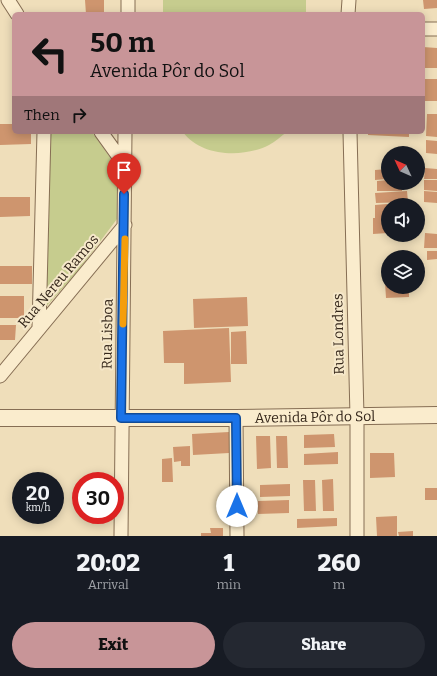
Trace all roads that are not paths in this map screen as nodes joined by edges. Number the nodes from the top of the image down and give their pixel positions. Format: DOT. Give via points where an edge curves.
graph roads {
  1 [pos="8,0"];
  2 [pos="128,0"];
  3 [pos="349,0"];
  4 [pos="17,9"];
  5 [pos="128,12"];
  6 [pos="348,12"];
  7 [pos="425,29"];
  8 [pos="437,29"];
  9 [pos="44,134"];
  10 [pos="102,134"];
  11 [pos="125,134"];
  12 [pos="350,134"];
  13 [pos="124,164"];
  14 [pos="125,225"];
  15 [pos="39,328"];
  16 [pos="0,376"];
  17 [pos="437,415"];
  18 [pos="357,416"];
  19 [pos="0,418"];
  20 [pos="121,418"];
  21 [pos="236,418"];
  22 [pos="121,536"];
  23 [pos="237,536"];
  24 [pos="357,536"];
  1 -- 4 [label="street"];
  2 -- 5 [label="street"];
  3 -- 6 [label="street"];
  7 -- 8 [label="street"];
  9 -- 15 [label="street"];
  10 -- 13 [label="street"];
  11 -- 13 [label="street, Rua Lisboa"];
  12 -- 18 [label="street, Rua Londres"];
  13 -- 14 [label="street, Rua Lisboa"];
  14 -- 15 [label="street, Rua Nereu Ramos"];
  14 -- 20 [label="street, Rua Lisboa"];
  15 -- 16 [label="street, Rua Nereu Ramos"];
  17 -- 18 [label="street, Avenida Pôr do Sol"];
  18 -- 21 [label="street, Avenida Pôr do Sol"];
  18 -- 24 [label="street, Rua Londres"];
  19 -- 20 [label="street, Avenida Pôr do Sol"];
  20 -- 21 [label="street, Avenida Pôr do Sol"];
  20 -- 22 [label="street, Rua Lisboa"];
  21 -- 23 [label="street"];
}
